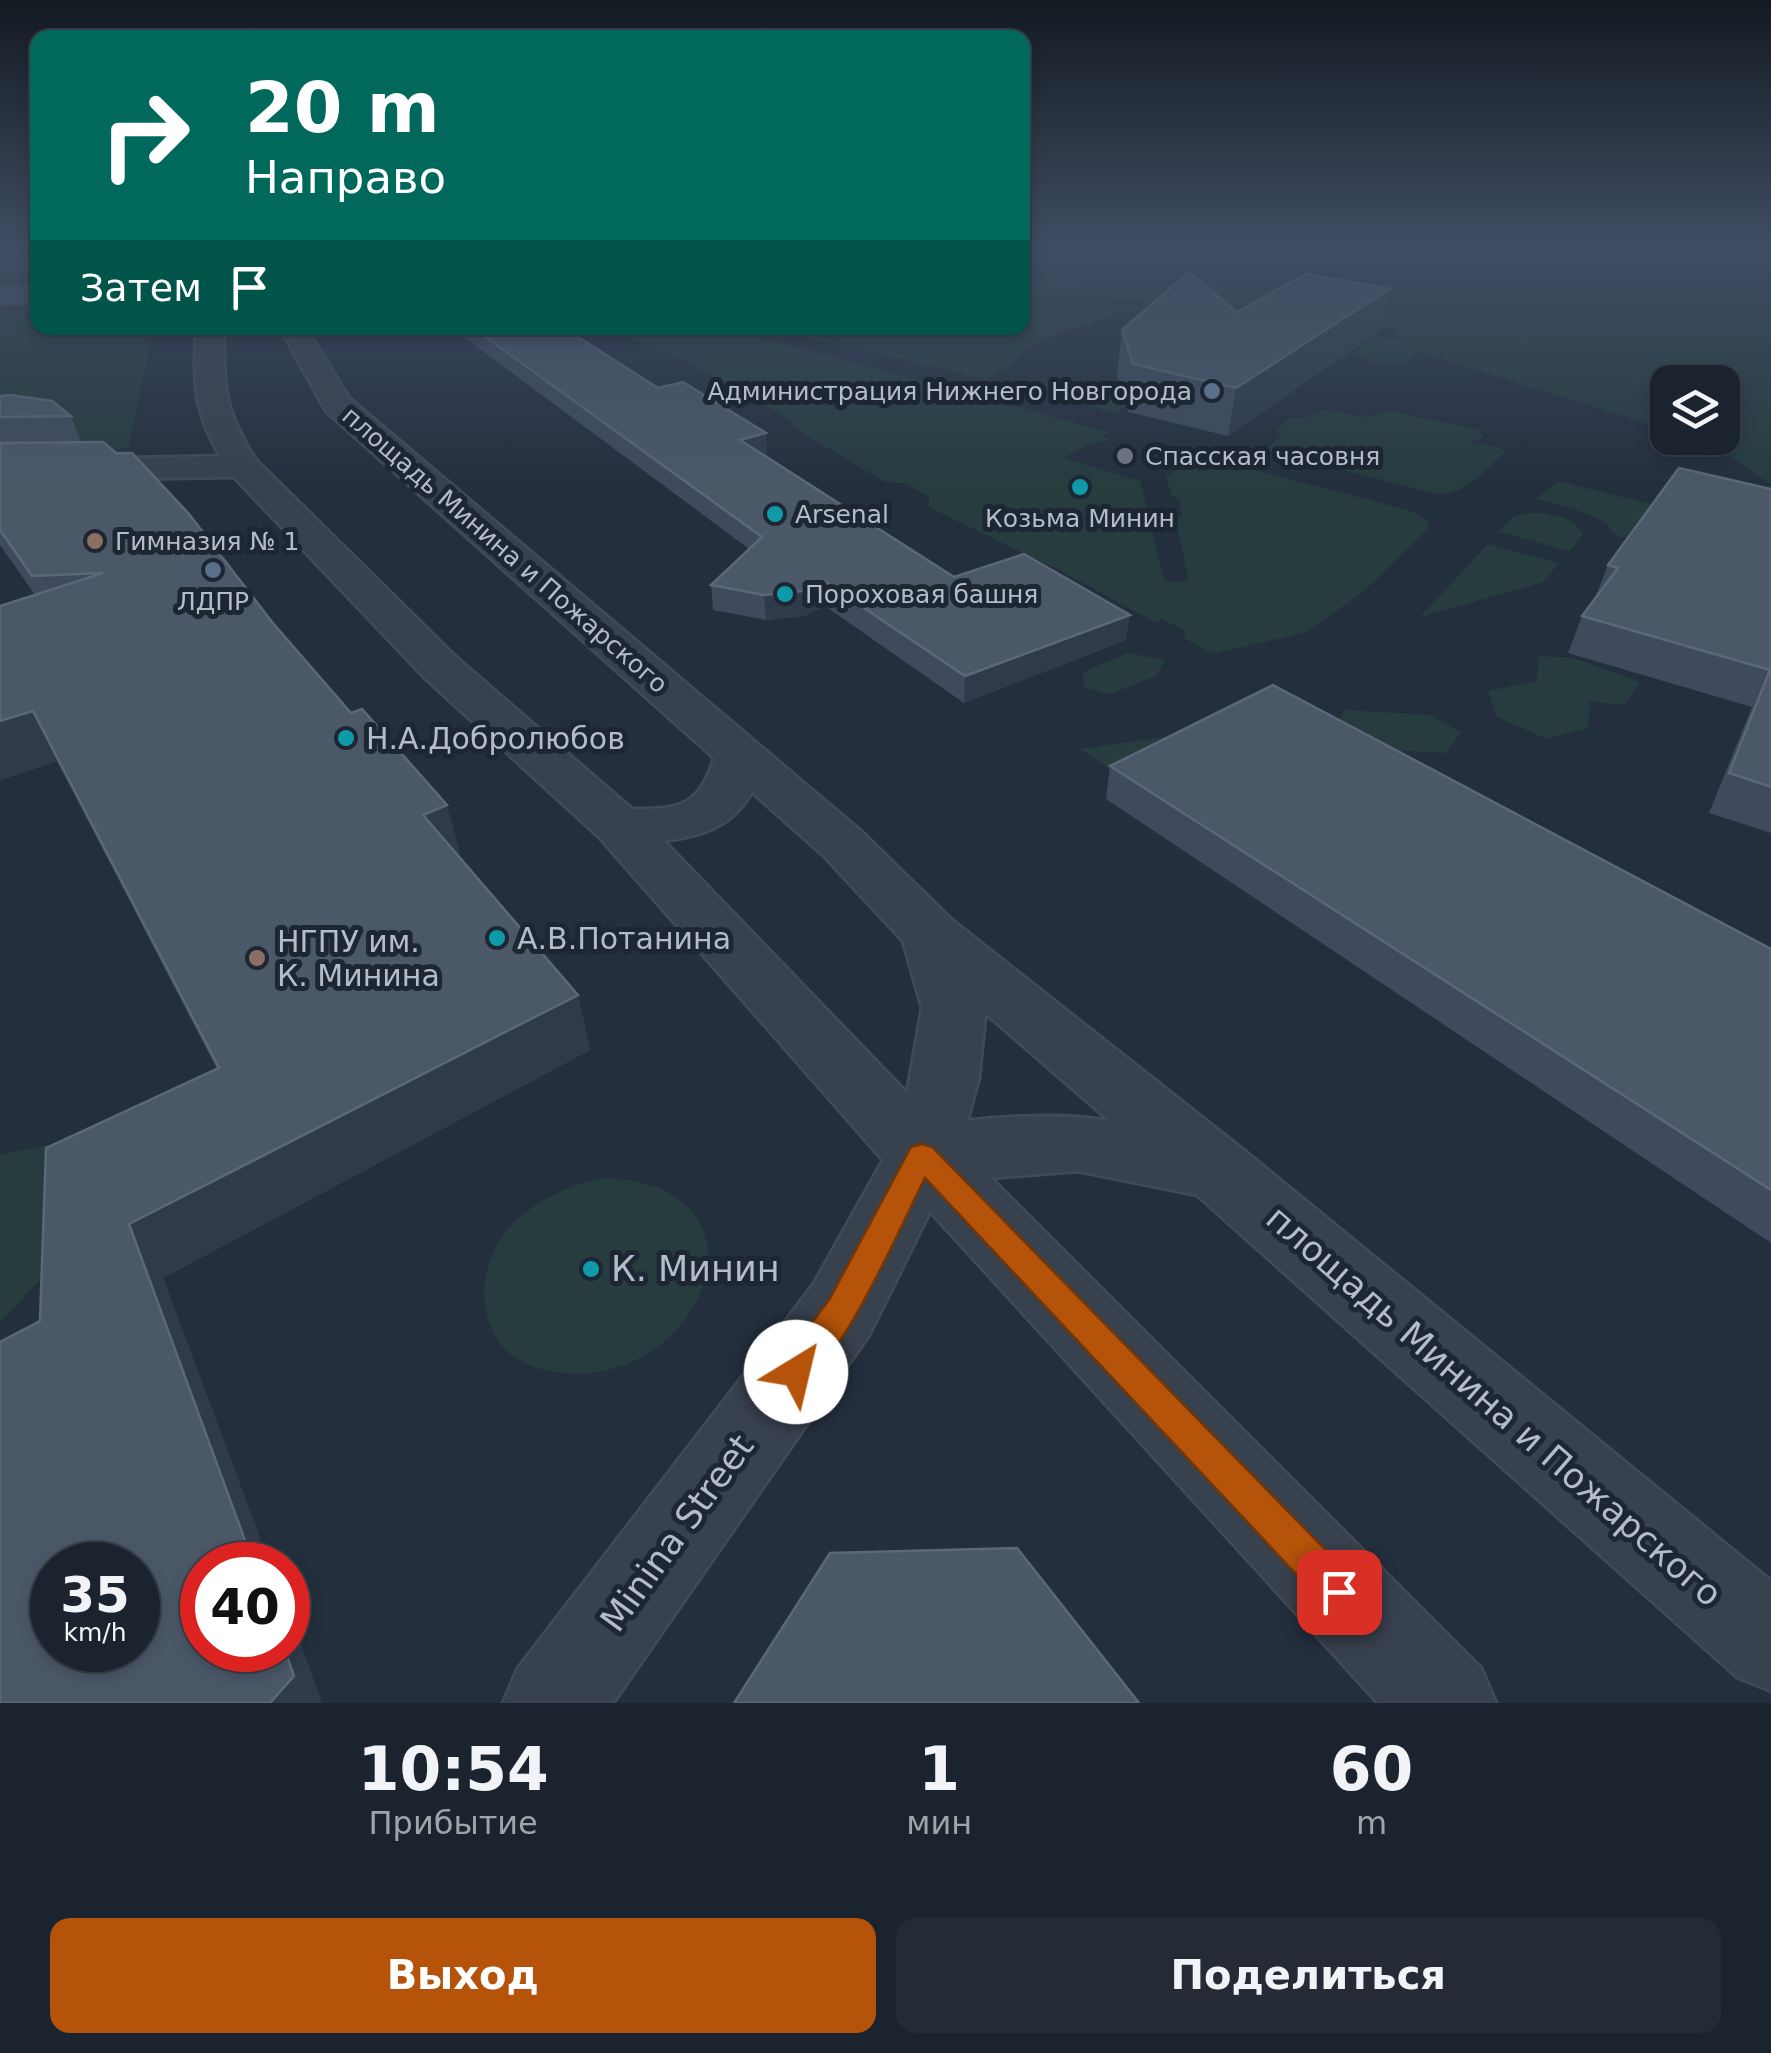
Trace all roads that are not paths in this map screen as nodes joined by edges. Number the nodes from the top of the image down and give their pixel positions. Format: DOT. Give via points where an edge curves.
graph roads {
  1 [pos="210,335"];
  2 [pos="297,335"];
  3 [pos="244,466"];
  4 [pos="0,471"];
  5 [pos="740,755"];
  6 [pos="620,826"];
  7 [pos="931,934"];
  8 [pos="922,1156"];
  9 [pos="1216,1169"];
  10 [pos="1771,1643"];
  11 [pos="552,1703"];
  12 [pos="1446,1703"];
  1 -- 3 [label="street" via="209,393 218,425"];
  2 -- 5 [label="street, площадь Минина и Пожарского" via="338,404"];
  3 -- 4 [label="street"];
  3 -- 6 [label="street" via="441,668"];
  5 -- 6 [label="street" via="734,782 716,810 667,825"];
  5 -- 7 [label="street, площадь Минина и Пожарского" via="844,845"];
  6 -- 8 [label="street"];
  7 -- 8 [label="street, площадь Минина и Пожарского" via="954,1008 946,1078"];
  7 -- 9 [label="street, площадь Минина и Пожарского"];
  8 -- 9 [label="street, площадь Минина и Пожарского" via="1078,1143"];
  8 -- 11 [label="street, Minina Street" via="841,1310"];
  8 -- 12 [label="street"];
  9 -- 10 [label="street, площадь Минина и Пожарского"];
}
